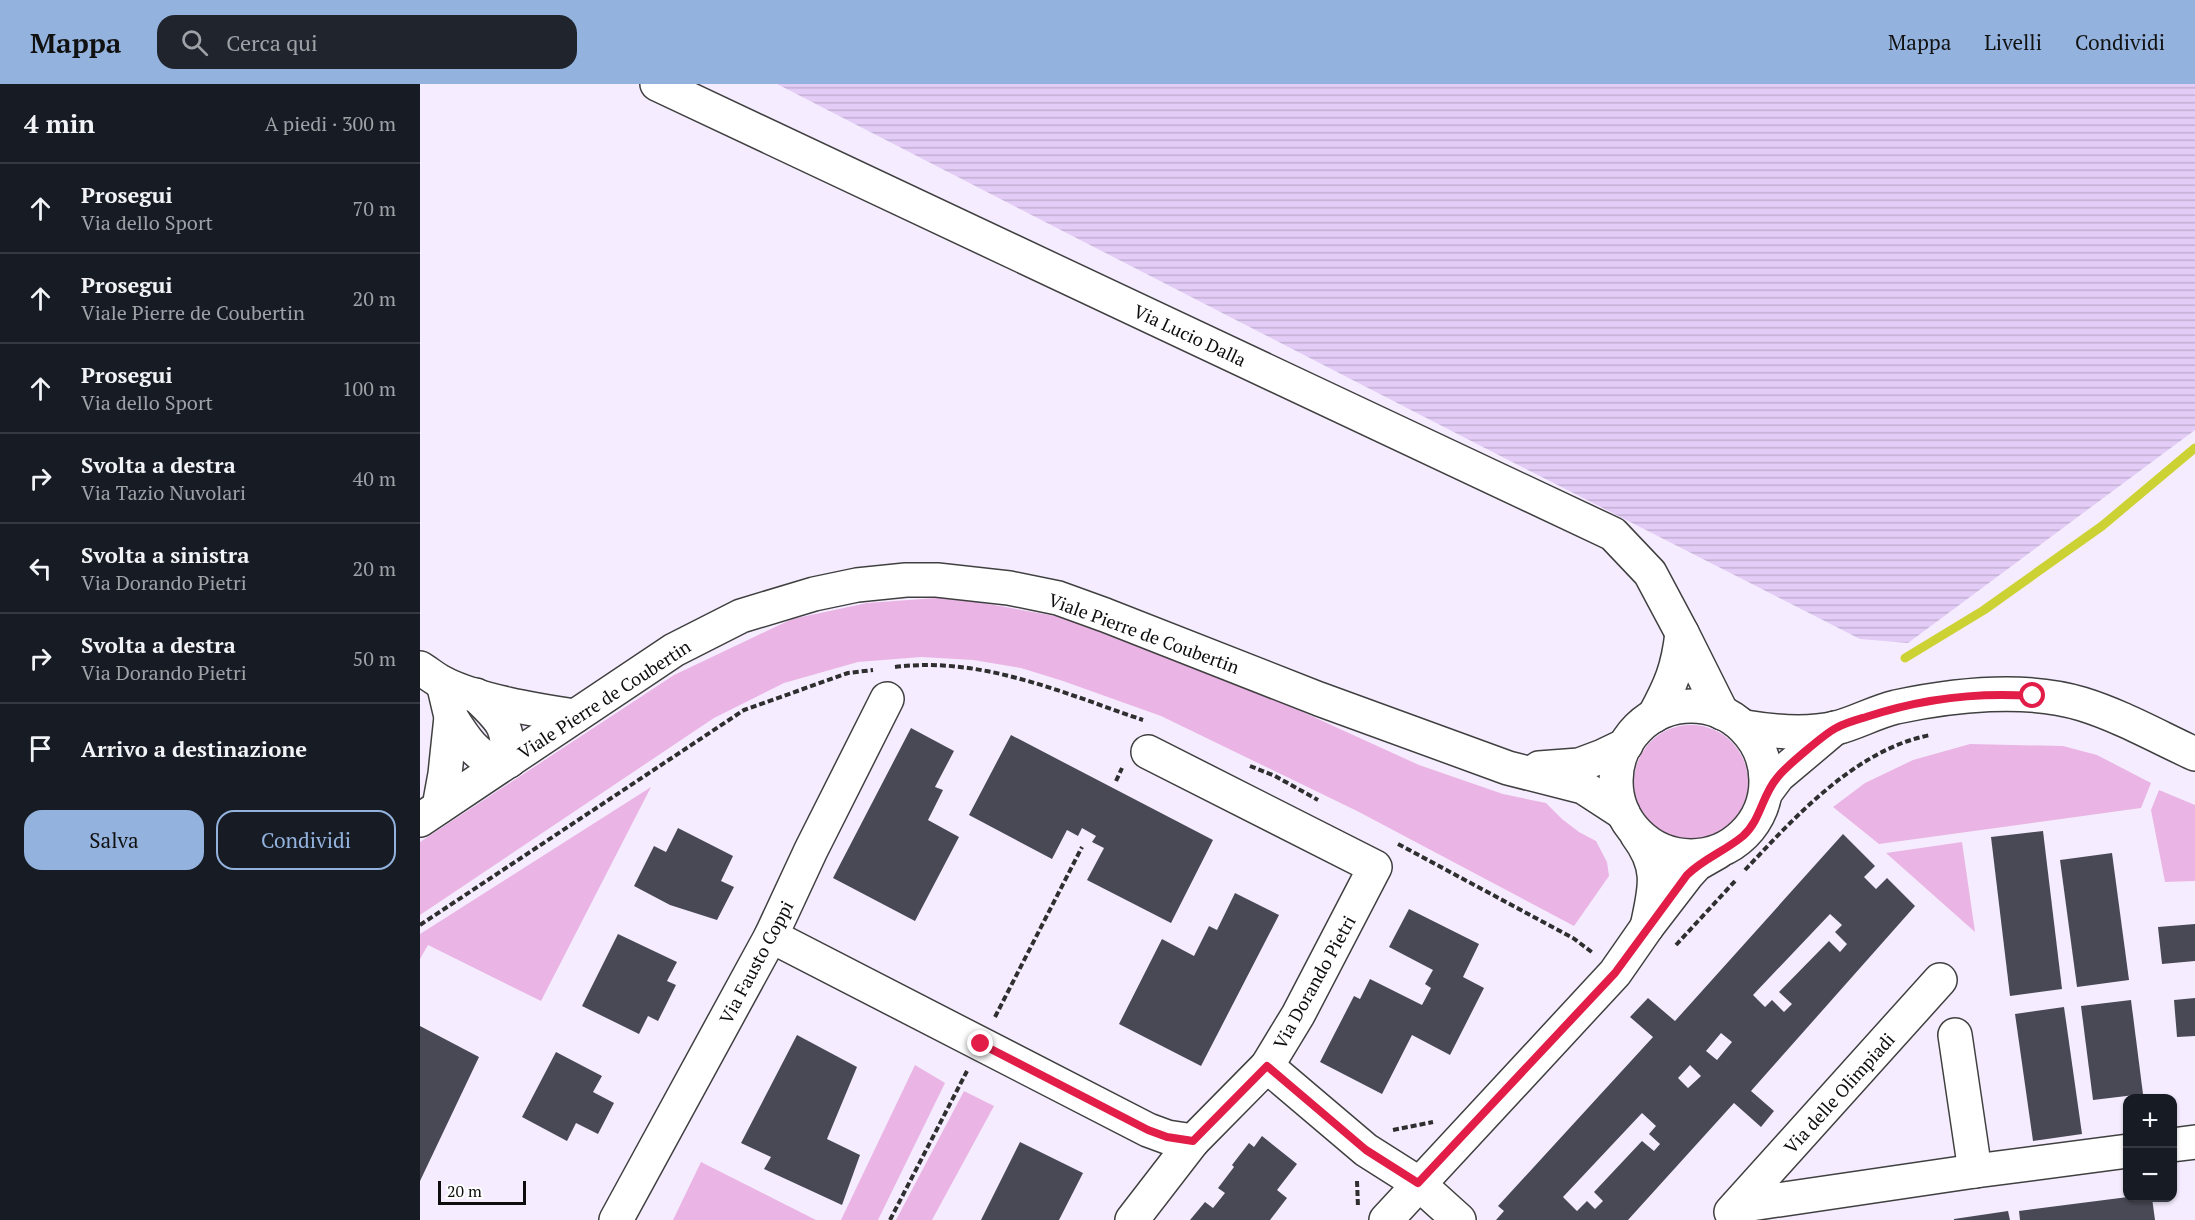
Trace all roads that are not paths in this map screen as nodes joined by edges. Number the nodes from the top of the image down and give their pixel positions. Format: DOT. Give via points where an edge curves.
graph roads {
  1 [pos="657,84"];
  2 [pos="1682,633"];
  3 [pos="432,675"];
  4 [pos="886,679"];
  5 [pos="476,695"];
  6 [pos="575,716"];
  7 [pos="1654,716"];
  8 [pos="451,717"];
  9 [pos="1734,720"];
  10 [pos="1834,728"];
  11 [pos="1149,737"];
  12 [pos="1626,745"];
  13 [pos="2195,754"];
  14 [pos="504,764"];
  15 [pos="1519,770"];
  16 [pos="1766,792"];
  17 [pos="430,813"];
  18 [pos="1630,824"];
  19 [pos="1724,849"];
  20 [pos="1647,927"];
  21 [pos="771,936"];
  22 [pos="1940,980"];
  23 [pos="1955,1035"];
  24 [pos="1267,1066"];
  25 [pos="1193,1141"];
  26 [pos="2195,1142"];
  27 [pos="2177,1144"];
  28 [pos="2123,1152"];
  29 [pos="1976,1171"];
  30 [pos="1418,1183"];
  31 [pos="1730,1213"];
  32 [pos="616,1220"];
  33 [pos="1132,1220"];
  34 [pos="1386,1220"];
  35 [pos="1459,1220"];
  1 -- 2 [label="street, Via Lucio Dalla" via="1613,534 1650,573"];
  2 -- 7 [label="street" via="1671,683"];
  2 -- 9 [label="street, Via Lucio Dalla"];
  3 -- 5 [label="street"];
  3 -- 8 [label="street"];
  4 -- 21 [label="street, Via Fausto Coppi"];
  5 -- 6 [label="street"];
  5 -- 14 [label="street" via="504,724 508,735"];
  6 -- 14 [label="street, Viale Pierre de Coubertin"];
  6 -- 15 [label="street, Viale Pierre de Coubertin" via="674,650 741,616 857,585 937,580 1058,598 1319,699"];
  7 -- 9 [label="street, Viale Pierre de Coubertin" via="1682,706 1703,707"];
  7 -- 12 [label="street, Viale Pierre de Coubertin"];
  8 -- 14 [label="street" via="469,745 486,759"];
  8 -- 17 [label="street" via="445,774"];
  9 -- 10 [label="street" via="1784,733"];
  9 -- 16 [label="street, Viale Pierre de Coubertin" via="1758,746 1766,768"];
  10 -- 13 [label="street" via="1893,708 1937,699 2000,694 2033,696 2081,704"];
  10 -- 16 [label="street" via="1778,776"];
  11 -- 24 [label="street, Via Dorando Pietri" via="1375,867"];
  12 -- 15 [label="street, Viale Pierre de Coubertin" via="1579,765"];
  12 -- 18 [label="street, Viale Pierre de Coubertin" via="1615,777 1617,798"];
  14 -- 17 [label="street, Viale Pierre de Coubertin"];
  15 -- 18 [label="street, Viale Pierre de Coubertin" via="1583,787"];
  16 -- 19 [label="street, Viale Pierre de Coubertin" via="1758,815 1744,835"];
  18 -- 19 [label="street, Viale Pierre de Coubertin" via="1654,847 1677,855 1701,856"];
  18 -- 20 [label="street" via="1648,851 1655,872"];
  19 -- 20 [label="street" via="1697,864"];
  20 -- 30 [label="street" via="1615,973"];
  21 -- 25 [label="street" via="1148,1130"];
  21 -- 32 [label="street, Via Fausto Coppi"];
  22 -- 31 [label="street, Via delle Olimpiadi"];
  23 -- 29 [label="street"];
  24 -- 25 [label="street, Via Dorando Pietri"];
  24 -- 30 [label="street" via="1366,1150"];
  25 -- 33 [label="street, Via Dorando Pietri"];
  26 -- 27 [label="street"];
  28 -- 29 [label="street, Via delle Olimpiadi"];
  29 -- 31 [label="street, Via delle Olimpiadi"];
  30 -- 34 [label="street"];
  30 -- 35 [label="street"];
}
